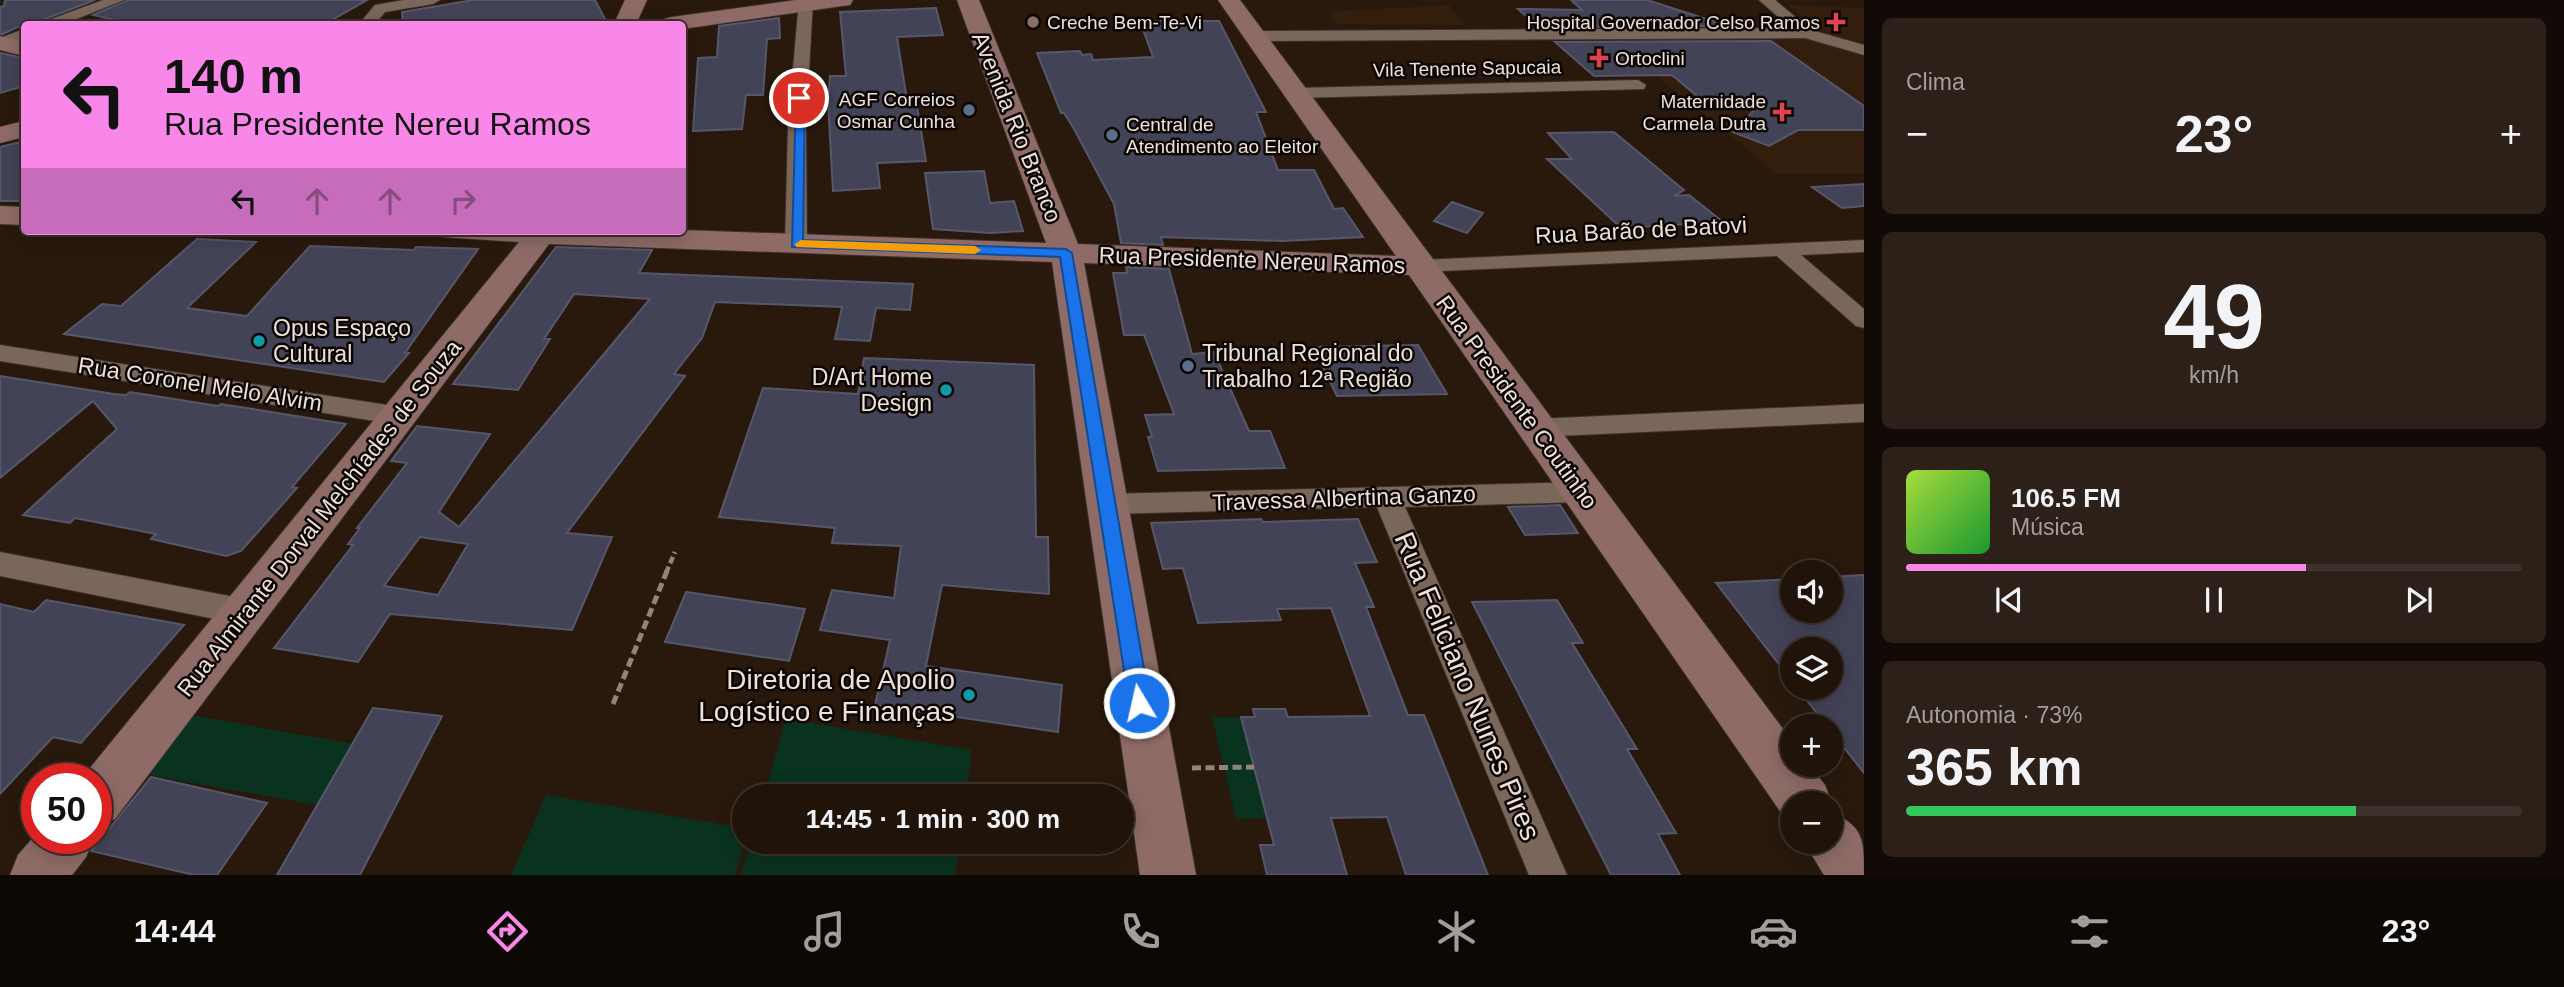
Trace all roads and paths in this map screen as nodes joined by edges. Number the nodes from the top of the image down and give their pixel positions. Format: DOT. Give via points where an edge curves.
graph roads {
  1 [pos="117,0"];
  2 [pos="433,0"];
  3 [pos="636,0"];
  4 [pos="842,0"];
  5 [pos="968,0"];
  6 [pos="1228,0"];
  7 [pos="1766,0"];
  8 [pos="806,3"];
  9 [pos="380,8"];
  10 [pos="59,21"];
  11 [pos="369,21"];
  12 [pos="626,21"];
  13 [pos="686,22"];
  14 [pos="1806,33"];
  15 [pos="21,35"];
  16 [pos="1254,36"];
  17 [pos="0,43"];
  18 [pos="21,48"];
  19 [pos="1864,50"];
  20 [pos="1639,85"];
  21 [pos="1296,93"];
  22 [pos="21,130"];
  23 [pos="0,135"];
  24 [pos="0,215"];
  25 [pos="21,216"];
  26 [pos="540,235"];
  27 [pos="588,235"];
  28 [pos="796,244"];
  29 [pos="1864,246"];
  30 [pos="1782,250"];
  31 [pos="1066,253"];
  32 [pos="1420,266"];
  33 [pos="1864,321"];
  34 [pos="0,353"];
  35 [pos="1864,413"];
  36 [pos="400,415"];
  37 [pos="1536,428"];
  38 [pos="1582,492"];
  39 [pos="1387,497"];
  40 [pos="1107,504"];
  41 [pos="675,552"];
  42 [pos="0,564"];
  43 [pos="245,612"];
  44 [pos="613,704"];
  45 [pos="1254,767"];
  46 [pos="1183,768"];
  47 [pos="112,781"];
  48 [pos="1796,791"];
  49 [pos="54,854"];
  50 [pos="1842,854"];
  51 [pos="38,875"];
  52 [pos="1168,875"];
  53 [pos="1548,875"];
  54 [pos="1857,875"];
  1 -- 10 [label="street"];
  2 -- 9 [label="street"];
  3 -- 12 [label="street"];
  4 -- 8 [label="street"];
  5 -- 31 [label="street, Avenida Rio Branco"];
  6 -- 16 [label="street, Rua Presidente Coutinho"];
  7 -- 14 [label="street"];
  8 -- 13 [label="street"];
  8 -- 28 [label="street" via="797,126"];
  9 -- 11 [label="street"];
  14 -- 16 [label="street"];
  14 -- 19 [label="street"];
  15 -- 17 [label="street"];
  16 -- 21 [label="street, Rua Presidente Coutinho"];
  17 -- 18 [label="street"];
  20 -- 21 [label="street, Vila Tenente Sapucaia"];
  21 -- 32 [label="street, Rua Presidente Coutinho"];
  22 -- 23 [label="street"];
  24 -- 25 [label="street"];
  26 -- 36 [label="street, Rua Almirante Dorval Melchíades de Souza"];
  27 -- 28 [label="street, Rua Presidente Nereu Ramos"];
  28 -- 31 [label="street, Rua Presidente Nereu Ramos"];
  29 -- 30 [label="street, Rua Barão de Batovi"];
  30 -- 32 [label="street, Rua Barão de Batovi"];
  30 -- 33 [label="street"];
  31 -- 32 [label="street, Rua Presidente Nereu Ramos"];
  31 -- 40 [label="street, Avenida Rio Branco"];
  32 -- 37 [label="street, Rua Presidente Coutinho"];
  34 -- 36 [label="street, Rua Coronel Melo Alvim"];
  35 -- 37 [label="street"];
  36 -- 43 [label="street, Rua Almirante Dorval Melchíades de Souza"];
  37 -- 38 [label="street, Rua Presidente Coutinho"];
  38 -- 39 [label="street, Travessa Albertina Ganzo"];
  38 -- 48 [label="street, Rua Presidente Coutinho"];
  39 -- 40 [label="street, Travessa Albertina Ganzo"];
  39 -- 53 [label="street, Rua Feliciano Nunes Pires"];
  40 -- 52 [label="street, Avenida Rio Branco"];
  41 -- 44 [label="path"];
  42 -- 43 [label="street"];
  43 -- 47 [label="street, Rua Almirante Dorval Melchíades de Souza"];
  45 -- 46 [label="path"];
  49 -- 51 [label="street"];
  50 -- 54 [label="street"];
}
